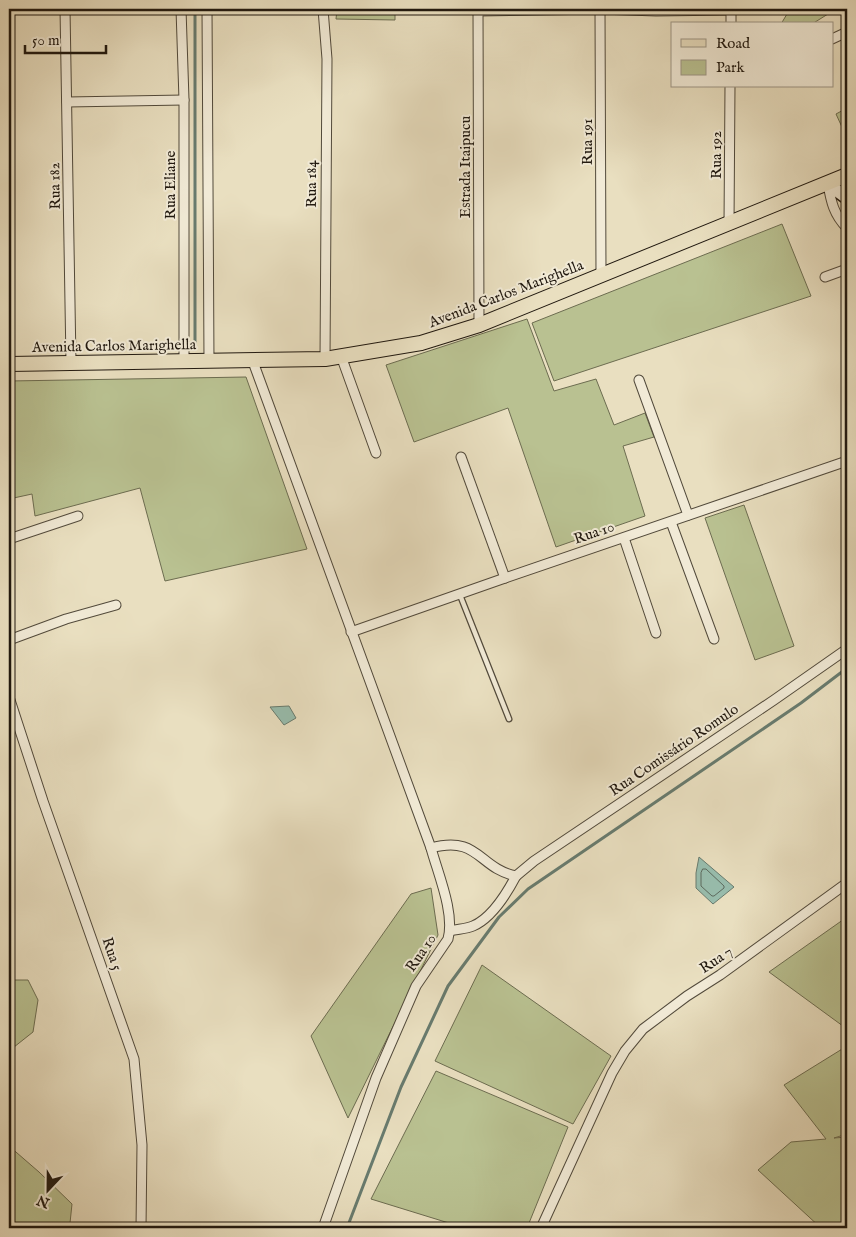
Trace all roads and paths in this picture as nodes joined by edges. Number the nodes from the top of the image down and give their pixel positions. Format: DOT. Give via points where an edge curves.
graph roads {
  1 [pos="65,9"];
  2 [pos="181,9"];
  3 [pos="207,9"];
  4 [pos="323,9"];
  5 [pos="600,9"];
  6 [pos="478,10"];
  7 [pos="731,10"];
  8 [pos="847,32"];
  9 [pos="834,38"];
  10 [pos="730,88"];
  11 [pos="184,100"];
  12 [pos="68,102"];
  13 [pos="847,175"];
  14 [pos="828,184"];
  15 [pos="847,198"];
  16 [pos="730,224"];
  17 [pos="847,228"];
  18 [pos="847,269"];
  19 [pos="601,275"];
  20 [pos="825,277"];
  21 [pos="479,325"];
  22 [pos="341,356"];
  23 [pos="252,359"];
  24 [pos="325,359"];
  25 [pos="184,361"];
  26 [pos="209,361"];
  27 [pos="71,362"];
  28 [pos="9,364"];
  29 [pos="639,380"];
  30 [pos="376,453"];
  31 [pos="461,457"];
  32 [pos="847,461"];
  33 [pos="688,515"];
  34 [pos="78,516"];
  35 [pos="671,522"];
  36 [pos="624,538"];
  37 [pos="9,539"];
  38 [pos="505,578"];
  39 [pos="460,595"];
  40 [pos="116,606"];
  41 [pos="351,632"];
  42 [pos="656,634"];
  43 [pos="714,639"];
  44 [pos="9,640"];
  45 [pos="847,648"];
  46 [pos="9,697"];
  47 [pos="509,719"];
  48 [pos="431,848"];
  49 [pos="516,876"];
  50 [pos="847,883"];
  51 [pos="450,931"];
  52 [pos="141,1228"];
  53 [pos="323,1228"];
  54 [pos="541,1228"];
  1 -- 12 [label="street, Rua 182"];
  2 -- 11 [label="street, Rua Eliane"];
  3 -- 26 [label="street"];
  4 -- 24 [label="street, Rua 184" via="327,59"];
  5 -- 6 [label="street"];
  5 -- 7 [label="street"];
  5 -- 19 [label="street, Rua 191"];
  6 -- 21 [label="street, Estrada Itaipucu"];
  8 -- 9 [label="street"];
  10 -- 16 [label="street, Rua 192"];
  11 -- 12 [label="street"];
  11 -- 25 [label="street, Rua Eliane"];
  12 -- 27 [label="street, Rua 182"];
  13 -- 14 [label="main road, Avenida Carlos Marighella"];
  14 -- 15 [label="main road"];
  14 -- 16 [label="main road, Avenida Carlos Marighella"];
  14 -- 17 [label="street" via="832,208"];
  16 -- 19 [label="main road, Avenida Carlos Marighella"];
  18 -- 20 [label="street"];
  19 -- 21 [label="main road, Avenida Carlos Marighella"];
  21 -- 22 [label="main road, Avenida Carlos Marighella" via="421,343"];
  22 -- 24 [label="main road, Avenida Carlos Marighella"];
  22 -- 30 [label="street"];
  23 -- 24 [label="main road, Avenida Carlos Marighella"];
  23 -- 26 [label="main road, Avenida Carlos Marighella"];
  23 -- 41 [label="street, Rua 10"];
  25 -- 26 [label="main road, Avenida Carlos Marighella"];
  25 -- 27 [label="main road, Avenida Carlos Marighella"];
  27 -- 28 [label="main road, Avenida Carlos Marighella"];
  29 -- 33 [label="street"];
  31 -- 38 [label="street"];
  32 -- 33 [label="street, Rua 10"];
  33 -- 35 [label="street, Rua 10"];
  34 -- 37 [label="street"];
  35 -- 36 [label="street, Rua 10"];
  35 -- 43 [label="street"];
  36 -- 38 [label="street, Rua 10"];
  36 -- 42 [label="street"];
  38 -- 39 [label="street, Rua 10"];
  39 -- 41 [label="street, Rua 10"];
  39 -- 47 [label="lane"];
  40 -- 44 [label="street" via="66,619"];
  41 -- 48 [label="street, Rua 10"];
  45 -- 49 [label="street, Rua Comissário Romulo"];
  46 -- 52 [label="street, Rua 5" via="134,1059 142,1145"];
  48 -- 49 [label="street" via="463,846 500,871"];
  48 -- 51 [label="street, Rua 10" via="450,916"];
  49 -- 51 [label="street, Rua Comissário Romulo" via="508,892 484,918 475,925"];
  50 -- 54 [label="street, Rua 7" via="643,1029 612,1073"];
  51 -- 53 [label="street, Rua 10" via="416,986 376,1078"];
}
